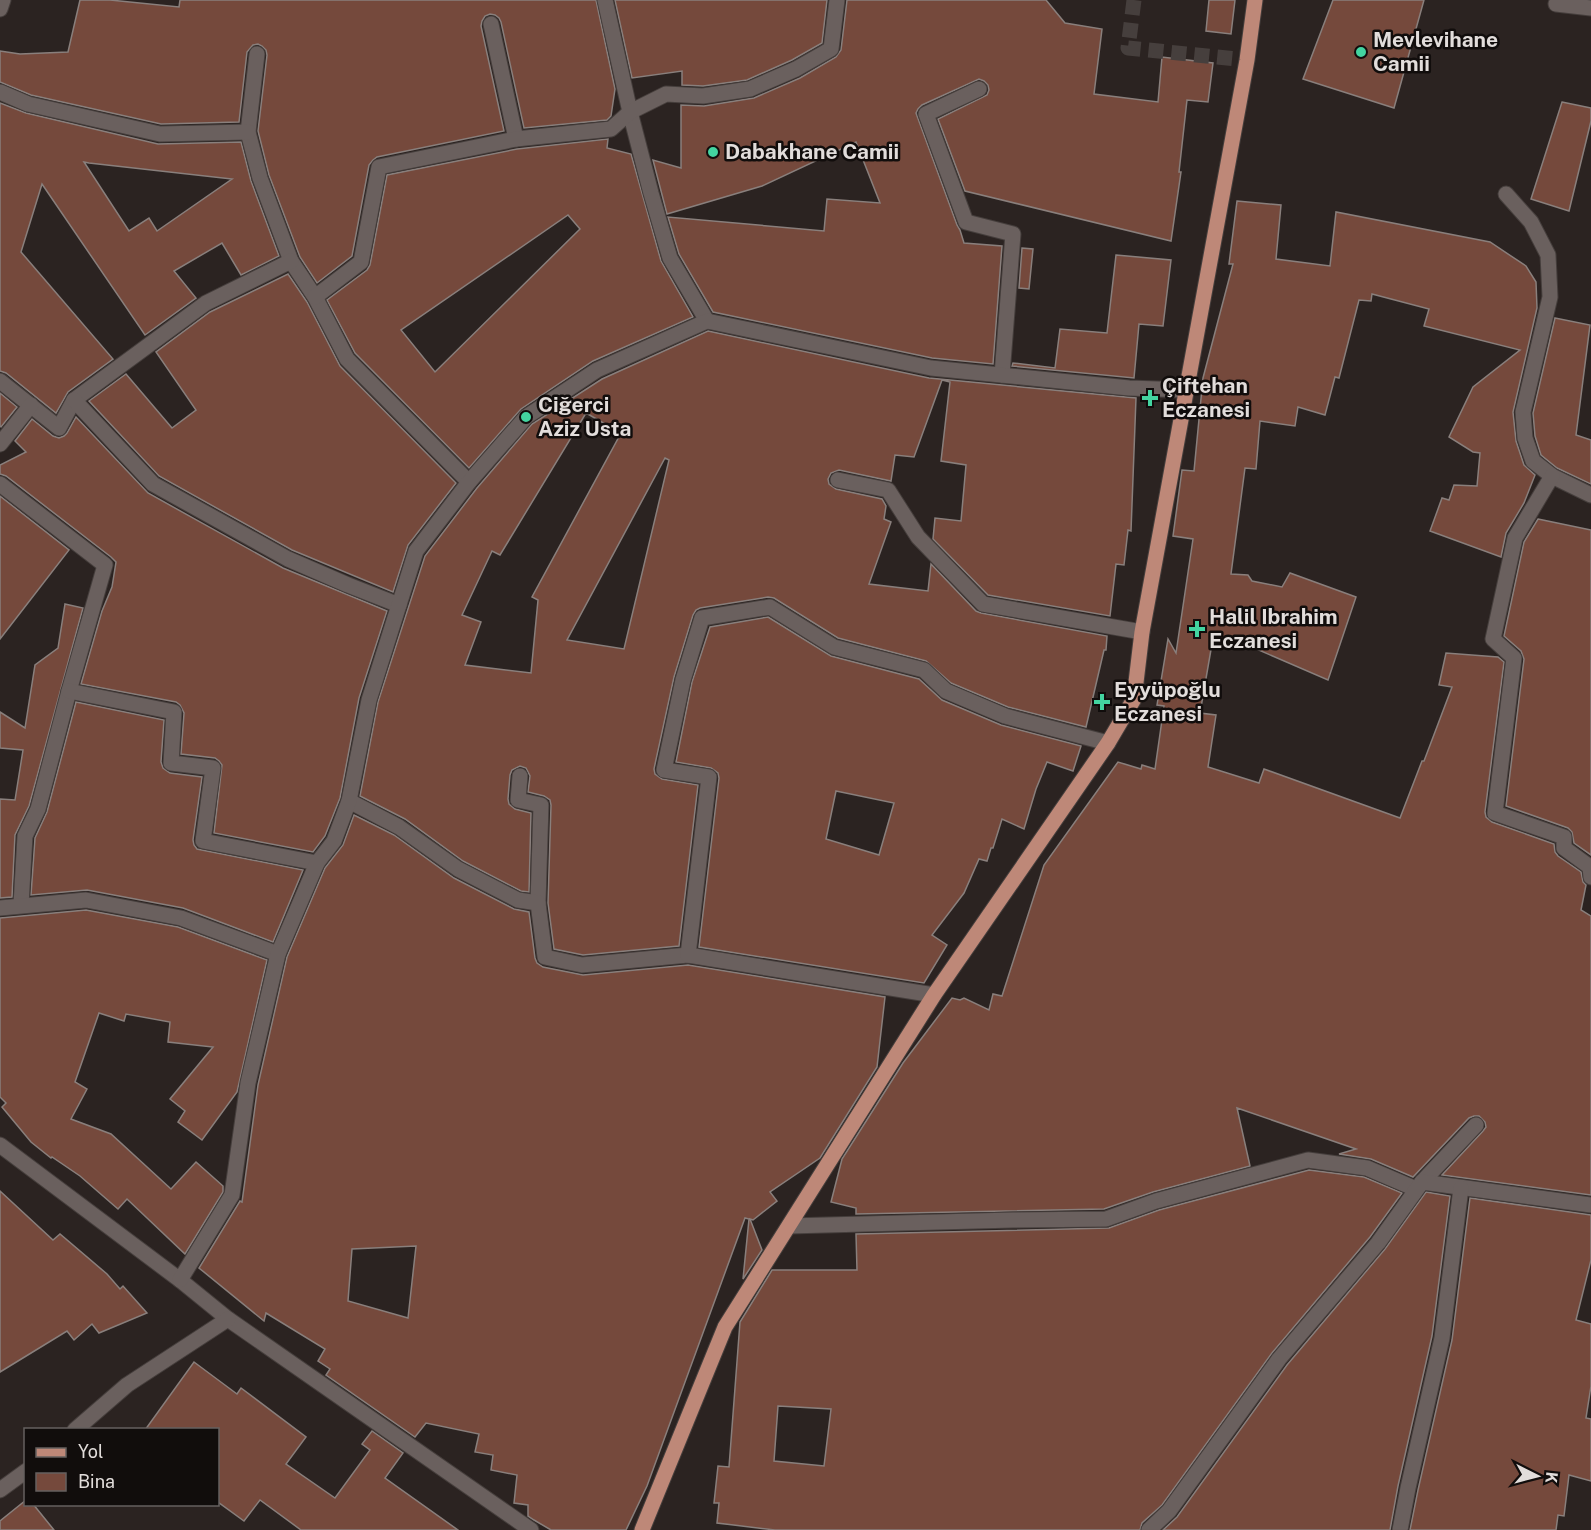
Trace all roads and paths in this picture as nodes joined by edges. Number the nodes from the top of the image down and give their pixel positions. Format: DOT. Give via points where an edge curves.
graph roads {
  1 [pos="3,0"];
  2 [pos="605,0"];
  3 [pos="837,0"];
  4 [pos="1255,0"];
  5 [pos="1556,4"];
  6 [pos="1591,8"];
  7 [pos="0,9"];
  8 [pos="491,24"];
  9 [pos="257,54"];
  10 [pos="979,89"];
  11 [pos="0,92"];
  12 [pos="630,112"];
  13 [pos="248,132"];
  14 [pos="516,139"];
  15 [pos="1506,194"];
  16 [pos="291,261"];
  17 [pos="315,297"];
  18 [pos="707,321"];
  19 [pos="1002,375"];
  20 [pos="0,381"];
  21 [pos="1186,390"];
  22 [pos="74,400"];
  23 [pos="31,405"];
  24 [pos="0,444"];
  25 [pos="1552,476"];
  26 [pos="838,480"];
  27 [pos="469,482"];
  28 [pos="0,484"];
  29 [pos="1591,495"];
  30 [pos="399,605"];
  31 [pos="1142,632"];
  32 [pos="69,691"];
  33 [pos="1108,743"];
  34 [pos="520,776"];
  35 [pos="349,801"];
  36 [pos="317,863"];
  37 [pos="1591,877"];
  38 [pos="538,903"];
  39 [pos="21,905"];
  40 [pos="0,908"];
  41 [pos="278,954"];
  42 [pos="688,955"];
  43 [pos="934,995"];
  44 [pos="1476,1125"];
  45 [pos="0,1145"];
  46 [pos="1419,1186"];
  47 [pos="1461,1188"];
  48 [pos="1591,1205"];
  49 [pos="789,1226"];
  50 [pos="180,1280"];
  51 [pos="228,1319"];
  52 [pos="77,1428"];
  53 [pos="24,1472"];
  54 [pos="0,1490"];
  55 [pos="531,1530"];
  56 [pos="643,1530"];
  57 [pos="1149,1530"];
  58 [pos="1400,1530"];
  1 -- 7 [label="street"];
  2 -- 12 [label="street"];
  3 -- 12 [label="street" via="831,49 796,69 750,89 703,96 666,94"];
  4 -- 21 [label="main road"];
  5 -- 6 [label="street"];
  8 -- 14 [label="street"];
  9 -- 13 [label="street"];
  10 -- 19 [label="street" via="926,114 966,222 1013,234"];
  11 -- 13 [label="street" via="28,104 160,134"];
  12 -- 14 [label="street" via="611,129"];
  12 -- 18 [label="street" via="670,258"];
  13 -- 16 [label="street"];
  14 -- 17 [label="street" via="379,167 361,262"];
  15 -- 25 [label="street" via="1531,222 1548,255 1550,297 1523,412 1525,438 1533,461"];
  16 -- 17 [label="street"];
  16 -- 22 [label="street" via="206,303"];
  17 -- 27 [label="street" via="347,359"];
  18 -- 19 [label="street" via="930,368"];
  18 -- 27 [label="street" via="597,370 526,417"];
  19 -- 21 [label="street"];
  20 -- 23 [label="street"];
  21 -- 31 [label="main road"];
  22 -- 23 [label="street" via="59,428"];
  22 -- 30 [label="street" via="153,484 288,559"];
  23 -- 24 [label="street"];
  25 -- 29 [label="street"];
  25 -- 37 [label="street" via="1515,538 1492,639 1514,658 1495,813 1564,837 1564,848 1590,867"];
  26 -- 31 [label="street" via="888,490 918,537 983,604"];
  27 -- 30 [label="street" via="416,551"];
  28 -- 32 [label="street" via="105,565"];
  30 -- 35 [label="street" via="369,700"];
  31 -- 33 [label="main road" via="1134,699"];
  32 -- 36 [label="street" via="174,712 171,763 213,768 203,841"];
  32 -- 39 [label="street" via="38,809 25,836"];
  33 -- 42 [label="street" via="1005,716 946,692 924,670 834,647 770,607 702,618 683,680 664,771 709,777"];
  33 -- 43 [label="main road"];
  34 -- 38 [label="street" via="518,800 541,804"];
  35 -- 36 [label="street" via="334,841"];
  35 -- 38 [label="street" via="399,827 458,869 518,900"];
  36 -- 41 [label="street"];
  38 -- 42 [label="street" via="545,957 582,965"];
  39 -- 40 [label="street"];
  39 -- 41 [label="street" via="86,900 181,918"];
  41 -- 50 [label="street" via="249,1083 232,1195"];
  42 -- 43 [label="street"];
  43 -- 49 [label="main road"];
  44 -- 46 [label="street"];
  45 -- 50 [label="street"];
  46 -- 47 [label="street"];
  46 -- 49 [label="street" via="1367,1168 1308,1160 1156,1201 1106,1219"];
  46 -- 57 [label="street" via="1378,1244 1280,1359 1169,1511"];
  47 -- 48 [label="street"];
  47 -- 58 [label="street" via="1442,1338"];
  49 -- 56 [label="main road" via="725,1328"];
  50 -- 51 [label="street"];
  51 -- 52 [label="street" via="127,1385"];
  51 -- 55 [label="street"];
  53 -- 54 [label="street"];
}
